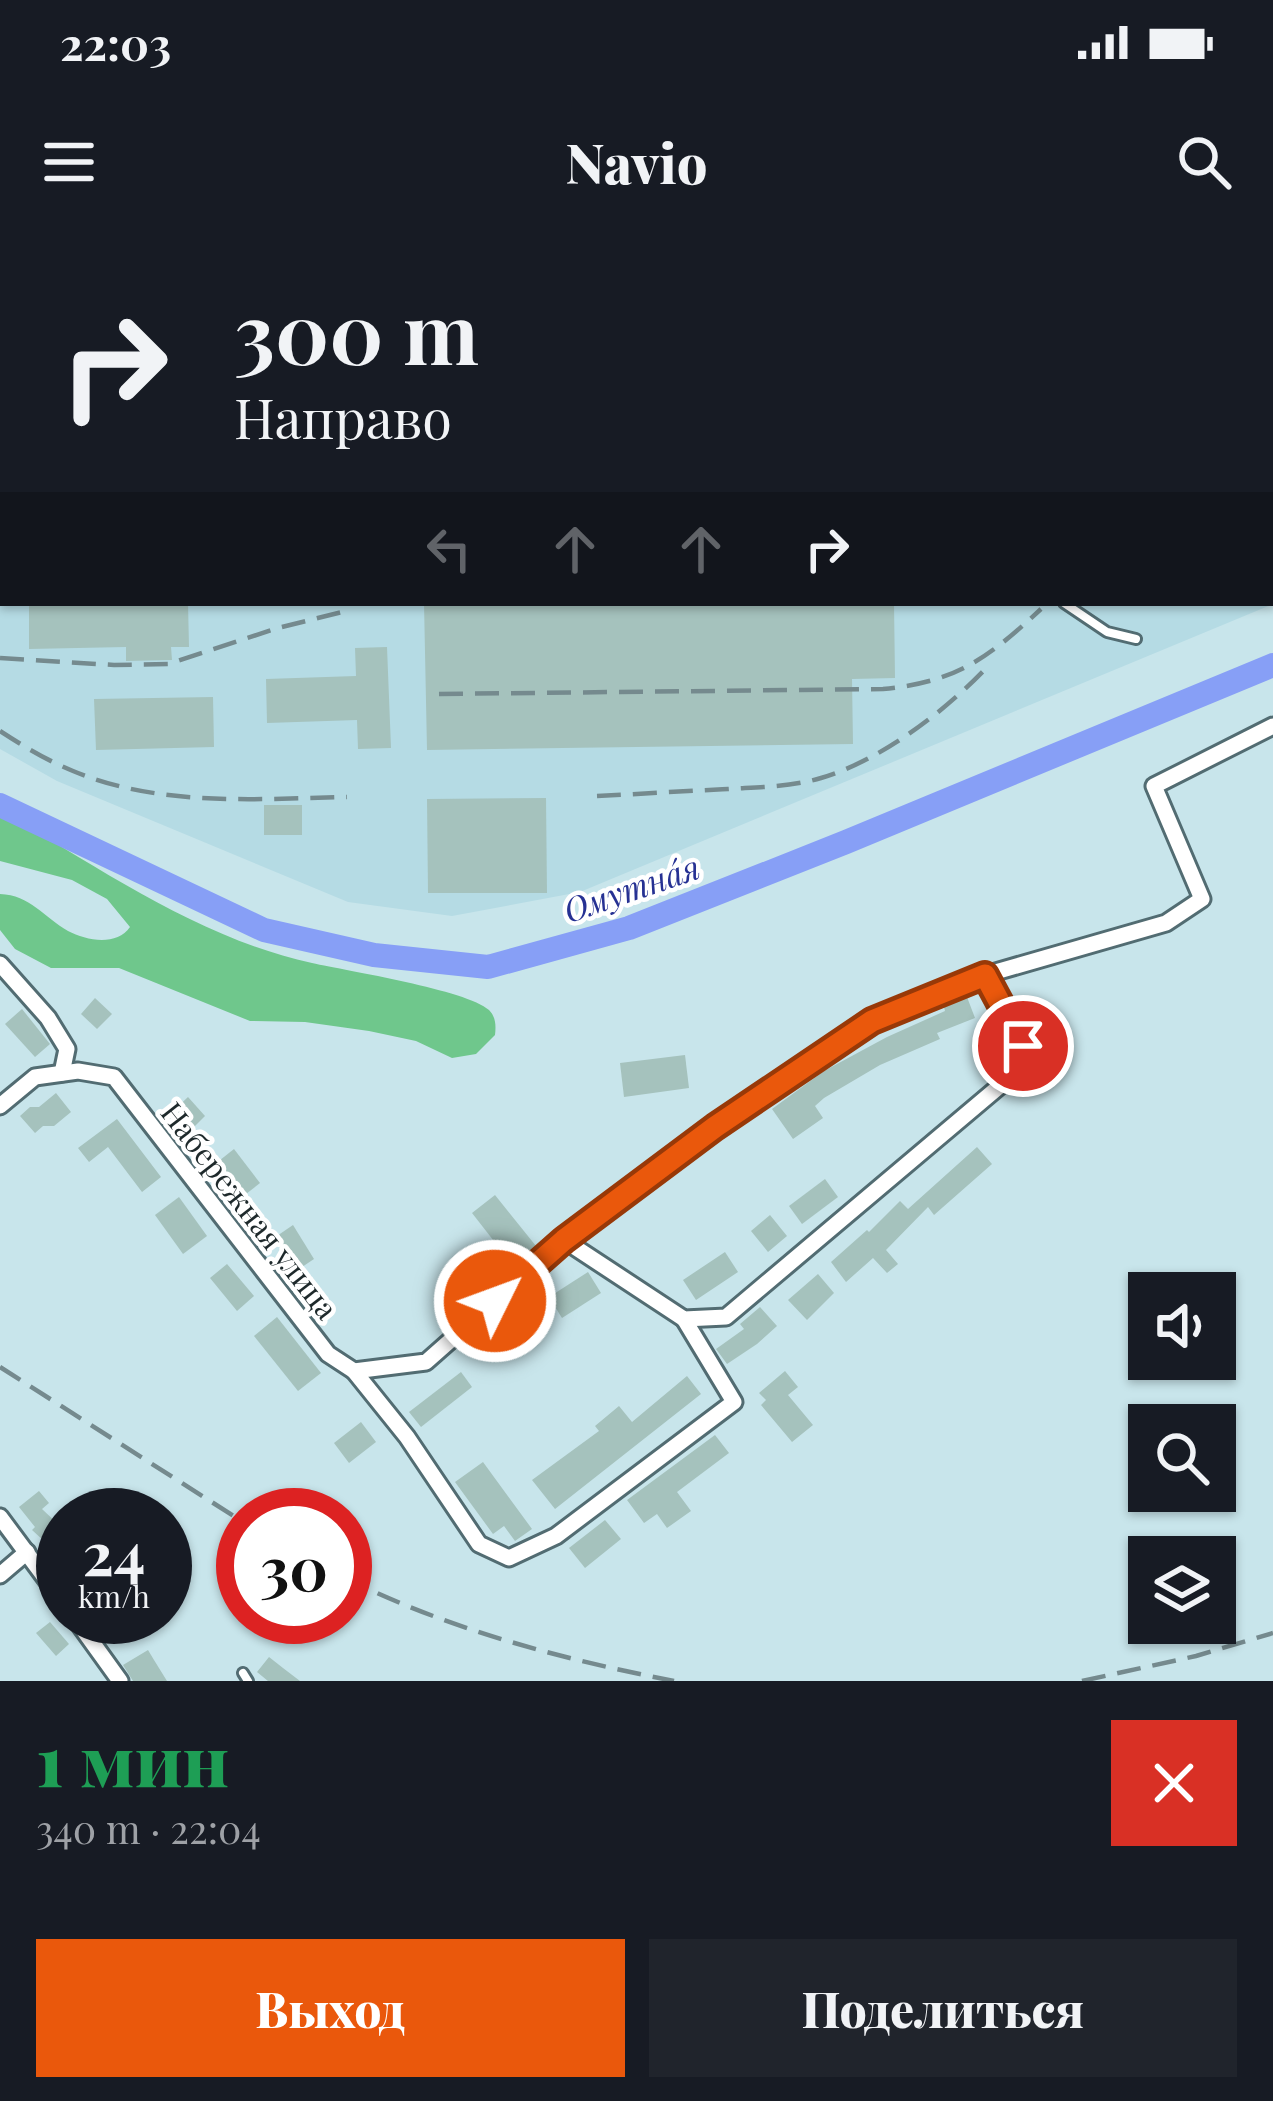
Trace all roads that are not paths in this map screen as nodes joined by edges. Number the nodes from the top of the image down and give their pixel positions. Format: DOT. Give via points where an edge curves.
graph roads {
  1 [pos="1068,606"];
  2 [pos="1136,639"];
  3 [pos="1273,727"];
  4 [pos="0,964"];
  5 [pos="985,975"];
  6 [pos="62,1073"];
  7 [pos="0,1106"];
  8 [pos="564,1240"];
  9 [pos="685,1319"];
  10 [pos="354,1371"];
  11 [pos="0,1516"];
  12 [pos="27,1552"];
  13 [pos="36,1564"];
  14 [pos="0,1575"];
  15 [pos="93,1644"];
  16 [pos="120,1681"];
  1 -- 2 [label="lane" via="1107,632"];
  3 -- 5 [label="street" via="1154,786 1202,899 1166,923"];
  4 -- 6 [label="street" via="67,1048"];
  5 -- 8 [label="street" via="872,1021"];
  5 -- 9 [label="street" via="1023,1046 1014,1074 726,1317"];
  6 -- 7 [label="street" via="35,1077"];
  6 -- 10 [label="street, Набережная улица" via="114,1077 328,1354"];
  8 -- 9 [label="street"];
  8 -- 10 [label="street" via="426,1363"];
  9 -- 10 [label="street, Набережная улица" via="734,1402 556,1536 509,1558 479,1544"];
  11 -- 12 [label="street"];
  12 -- 13 [label="street"];
  12 -- 14 [label="street"];
  15 -- 16 [label="street"];
}
